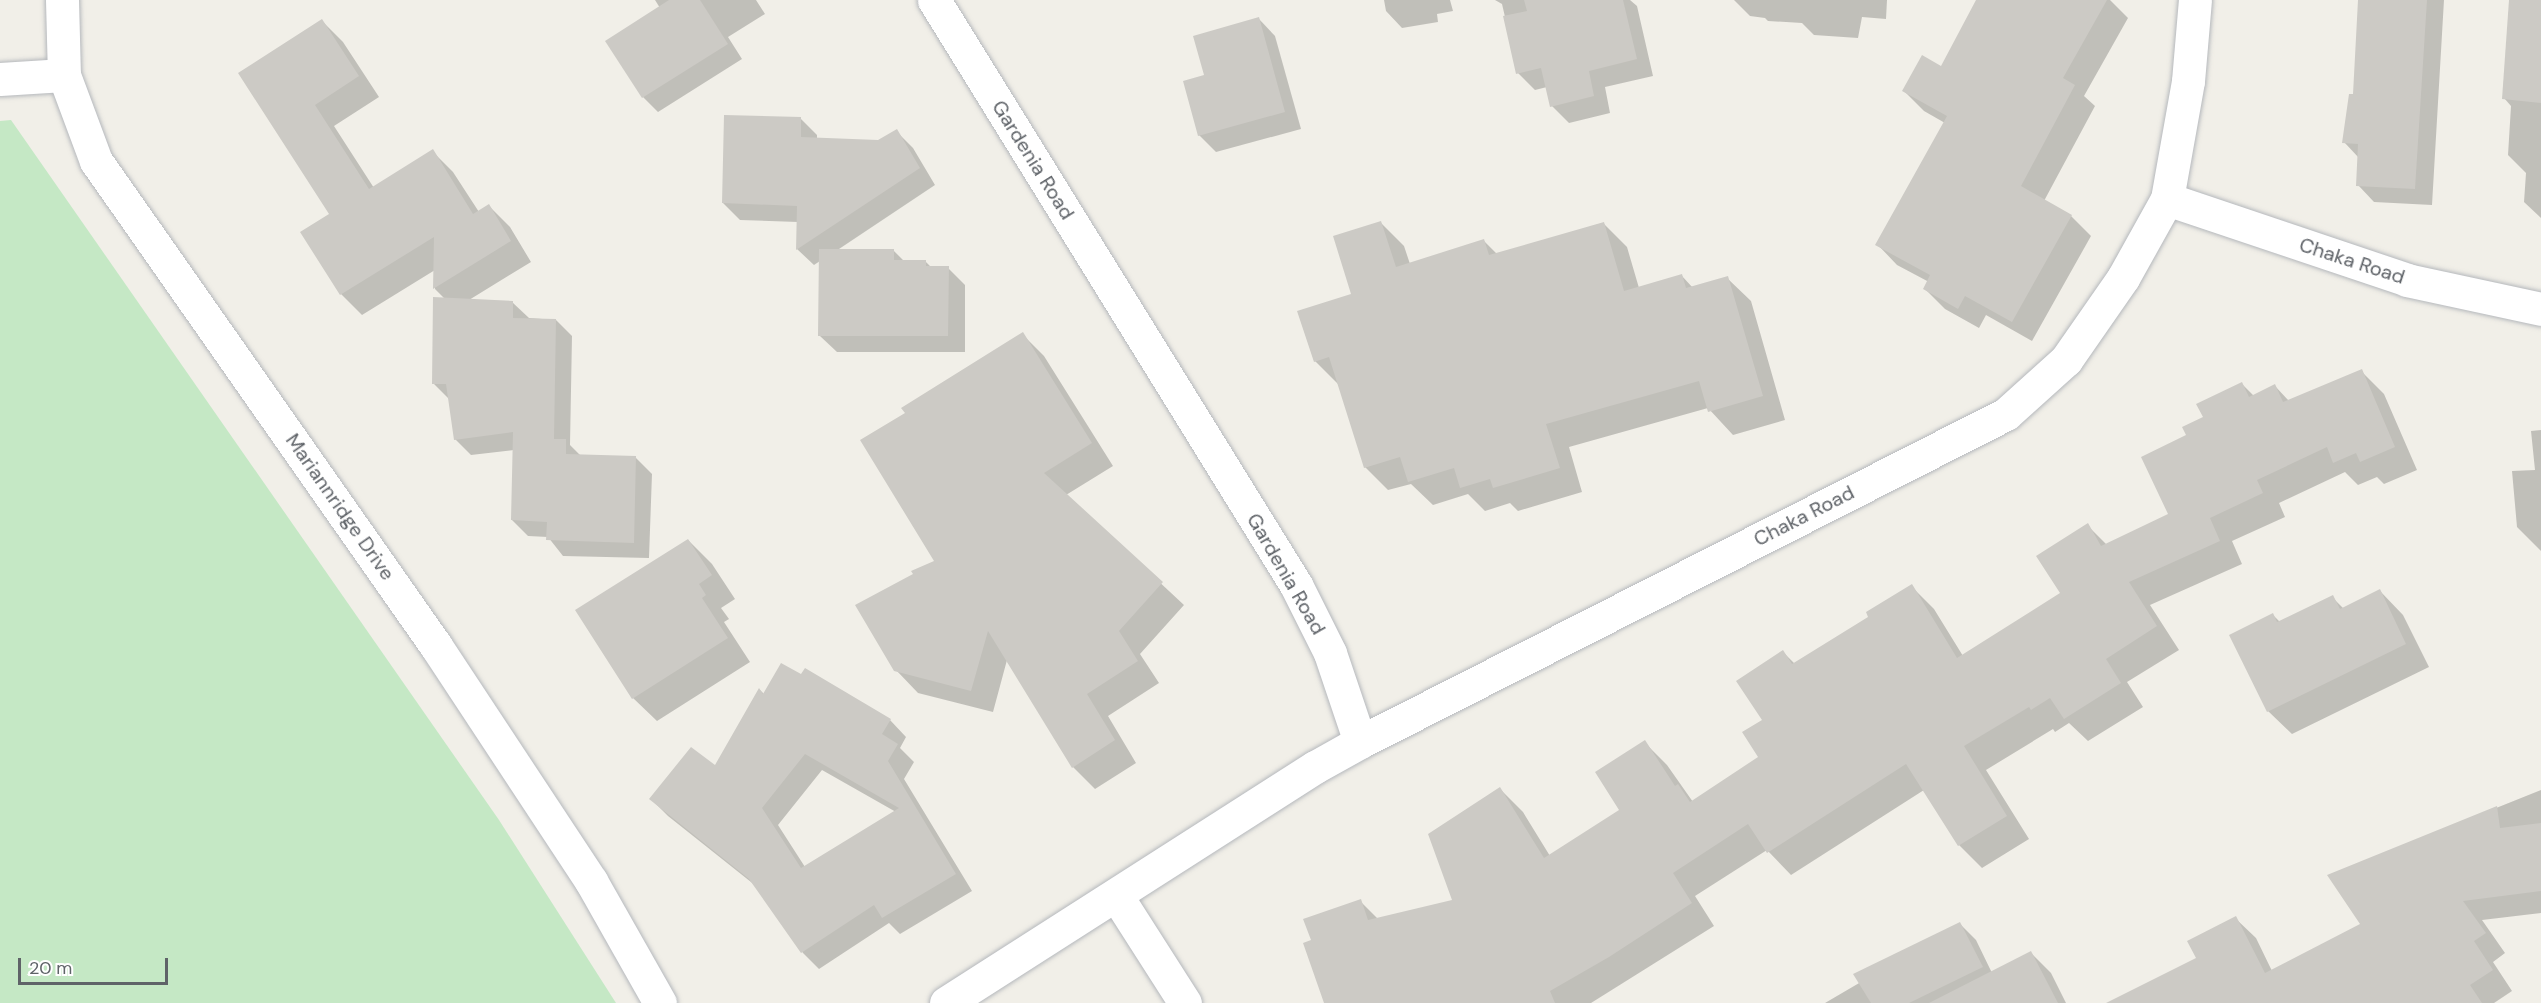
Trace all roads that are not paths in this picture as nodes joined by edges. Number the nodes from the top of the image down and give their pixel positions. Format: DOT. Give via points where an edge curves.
graph roads {
  1 [pos="62,0"];
  2 [pos="934,0"];
  3 [pos="2195,0"];
  4 [pos="64,75"];
  5 [pos="0,79"];
  6 [pos="2167,199"];
  7 [pos="2541,309"];
  8 [pos="1360,742"];
  9 [pos="1116,895"];
  10 [pos="660,1003"];
  11 [pos="946,1003"];
  12 [pos="1185,1003"];
  1 -- 4 [label="street, Mariannridge Drive"];
  2 -- 8 [label="street, Gardenia Road" via="1296,585 1330,652"];
  3 -- 6 [label="street, Chaka Road" via="2188,81"];
  4 -- 5 [label="street"];
  4 -- 10 [label="street, Mariannridge Drive" via="96,161 436,646 591,881"];
  6 -- 7 [label="street, Chaka Road" via="2407,280"];
  6 -- 8 [label="street, Chaka Road" via="2123,278 2066,360 2006,414"];
  8 -- 9 [label="street"];
  9 -- 11 [label="street"];
  9 -- 12 [label="street"];
}
